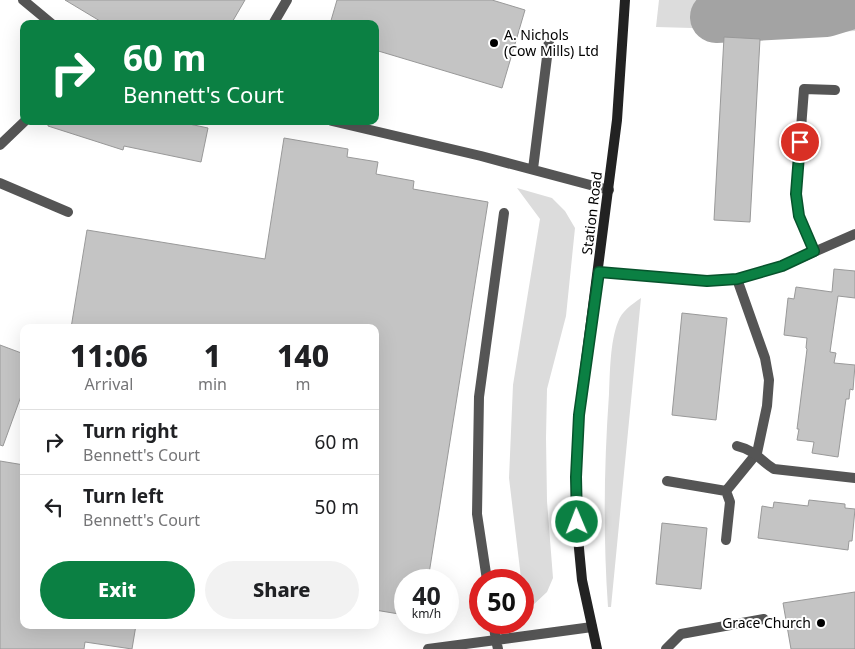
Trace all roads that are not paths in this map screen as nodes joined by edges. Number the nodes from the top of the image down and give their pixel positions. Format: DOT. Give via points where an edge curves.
graph roads {
  1 [pos="23,0"];
  2 [pos="287,0"];
  3 [pos="625,0"];
  4 [pos="47,20"];
  5 [pos="275,20"];
  6 [pos="549,41"];
  7 [pos="835,90"];
  8 [pos="21,125"];
  9 [pos="349,125"];
  10 [pos="0,145"];
  11 [pos="533,169"];
  12 [pos="0,183"];
  13 [pos="609,190"];
  14 [pos="68,212"];
  15 [pos="504,213"];
  16 [pos="855,234"];
  17 [pos="814,251"];
  18 [pos="599,272"];
  19 [pos="737,279"];
  20 [pos="737,446"];
  21 [pos="757,453"];
  22 [pos="855,478"];
  23 [pos="667,481"];
  24 [pos="726,491"];
  25 [pos="726,540"];
  26 [pos="485,569"];
  27 [pos="764,619"];
  28 [pos="592,627"];
  29 [pos="497,645"];
  30 [pos="428,649"];
  31 [pos="597,649"];
  32 [pos="666,649"];
  1 -- 4 [label="street"];
  2 -- 5 [label="street"];
  3 -- 13 [label="main road, Station Road"];
  6 -- 11 [label="street"];
  7 -- 17 [label="street" via="804,89 796,194 799,216"];
  8 -- 10 [label="street"];
  9 -- 11 [label="street"];
  11 -- 13 [label="street"];
  12 -- 14 [label="street"];
  13 -- 18 [label="main road, Station Road"];
  15 -- 26 [label="street" via="479,397 477,514"];
  16 -- 17 [label="street"];
  17 -- 19 [label="street" via="782,266"];
  18 -- 19 [label="street" via="707,281"];
  18 -- 28 [label="main road, Station Road" via="579,415 576,477 582,580"];
  19 -- 21 [label="street" via="765,358 769,380"];
  20 -- 21 [label="street"];
  21 -- 22 [label="street" via="774,469"];
  21 -- 24 [label="street"];
  23 -- 24 [label="street"];
  24 -- 25 [label="street" via="730,502"];
  27 -- 32 [label="street" via="681,634"];
  28 -- 29 [label="street"];
  28 -- 31 [label="main road, Station Road"];
  29 -- 30 [label="street"];
}
